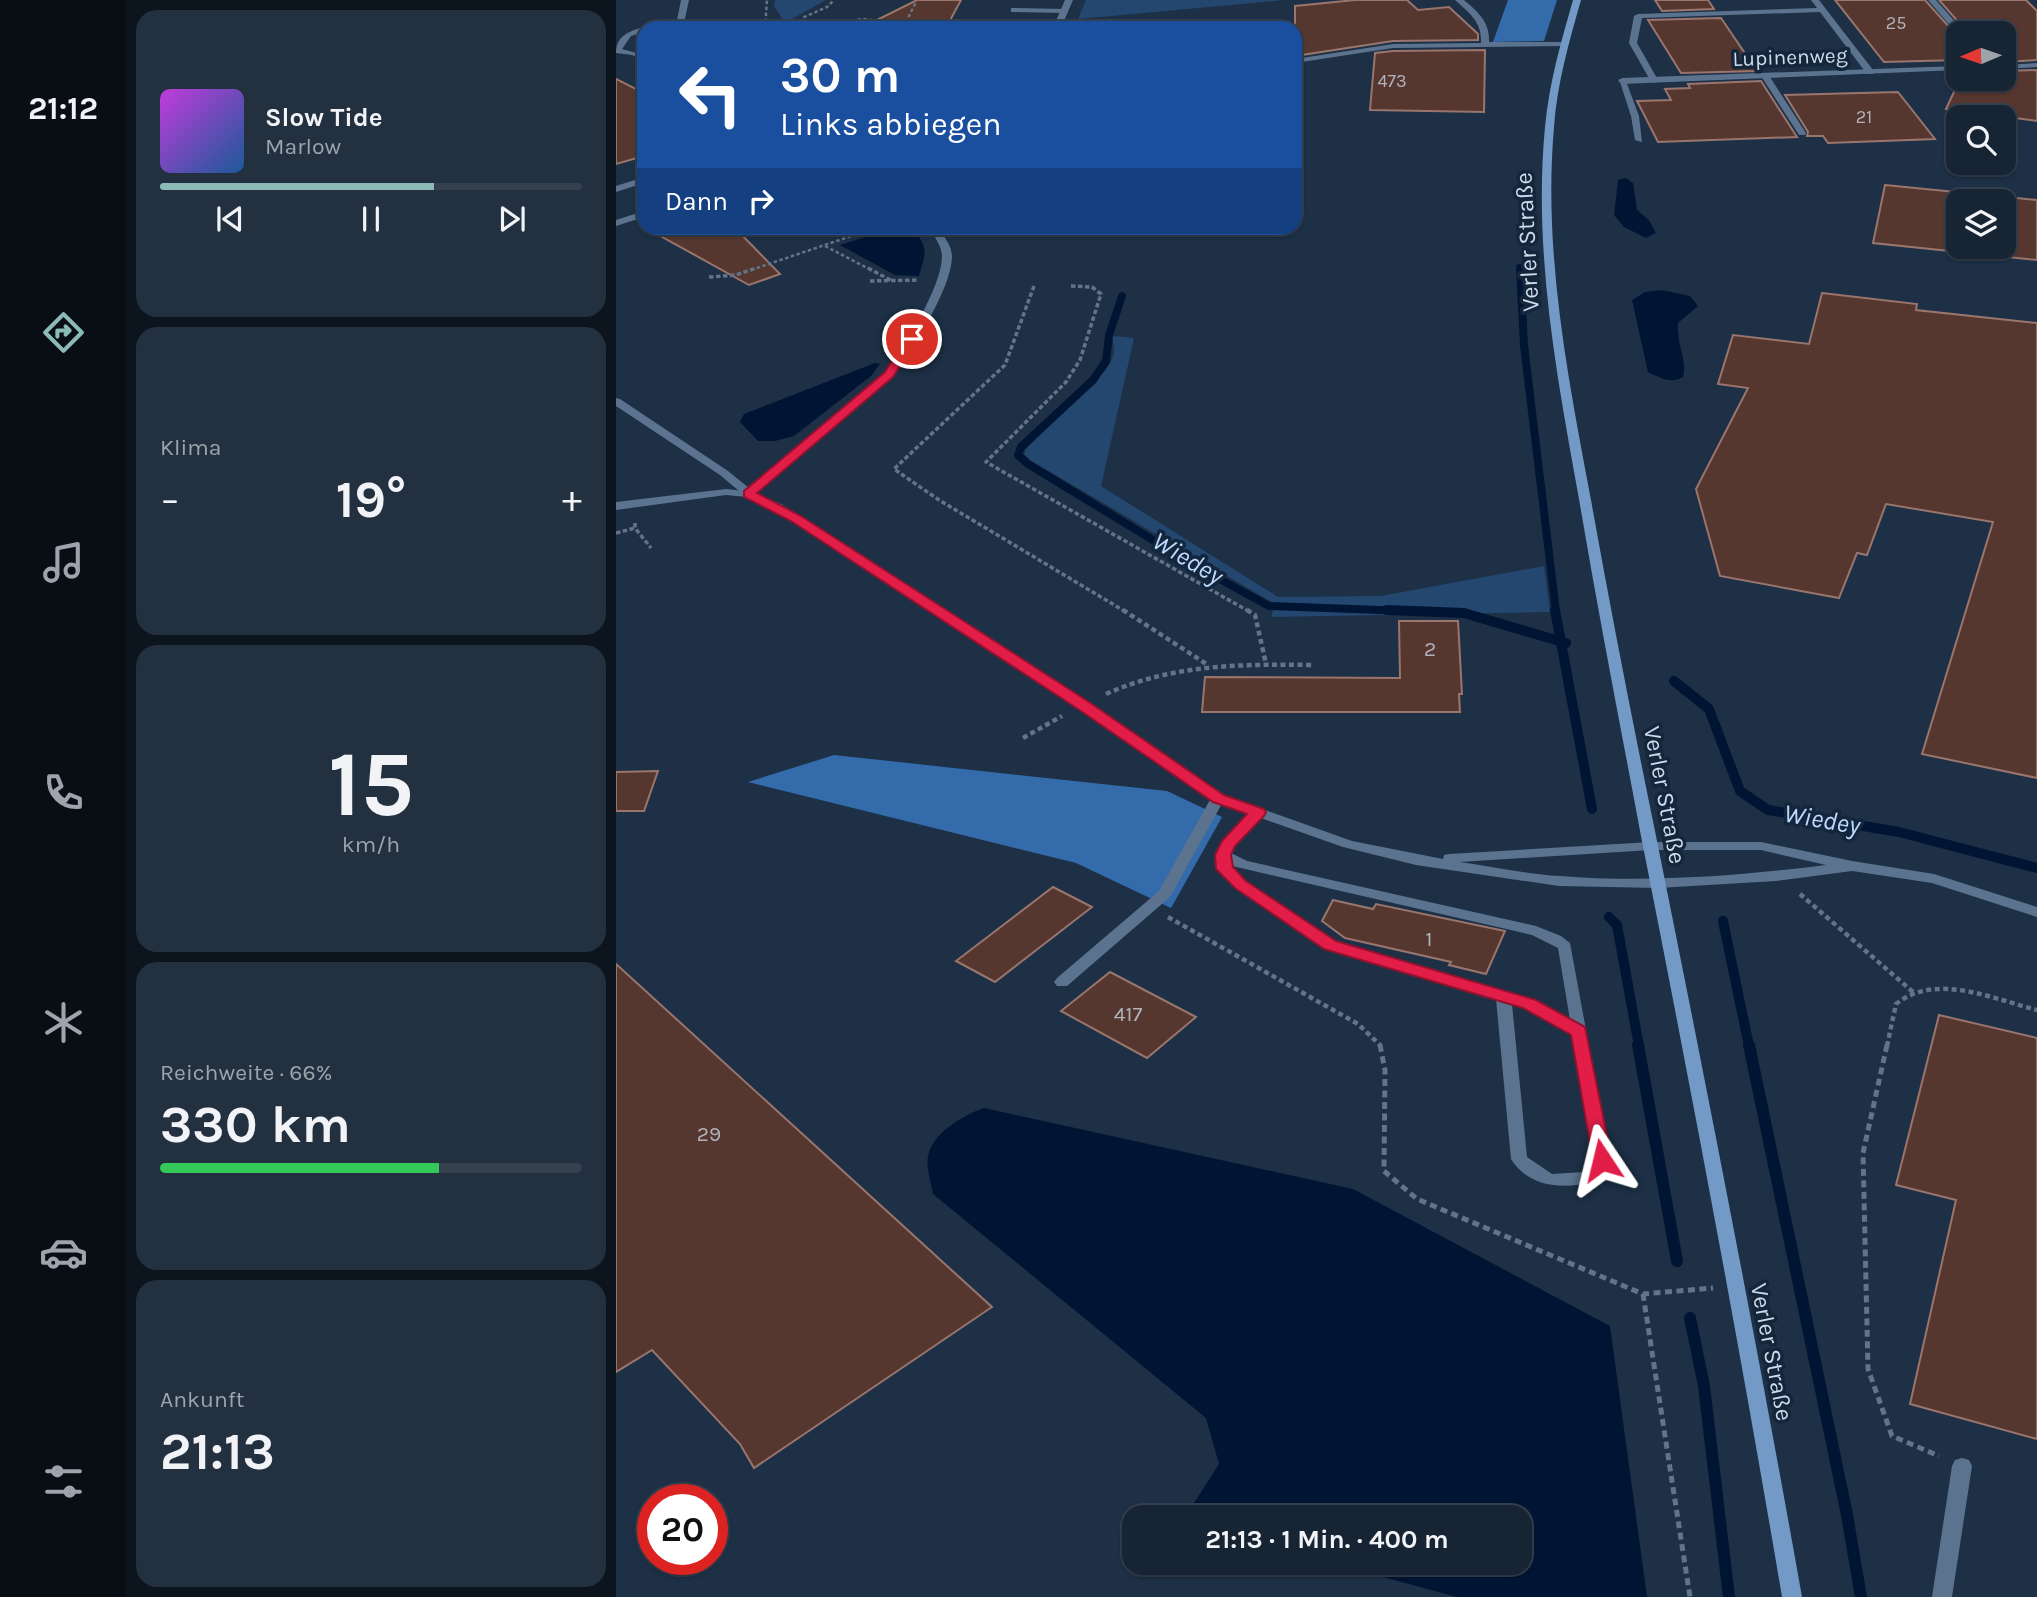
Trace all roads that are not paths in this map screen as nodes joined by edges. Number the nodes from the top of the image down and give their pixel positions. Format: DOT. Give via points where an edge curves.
graph roads {
  1 [pos="685,0"];
  2 [pos="1069,0"];
  3 [pos="1459,0"];
  4 [pos="1577,0"];
  5 [pos="1815,0"];
  6 [pos="1932,0"];
  7 [pos="1014,10"];
  8 [pos="1822,10"];
  9 [pos="1064,11"];
  10 [pos="681,21"];
  11 [pos="1060,21"];
  12 [pos="1950,21"];
  13 [pos="637,31"];
  14 [pos="1563,44"];
  15 [pos="1485,45"];
  16 [pos="616,50"];
  17 [pos="637,54"];
  18 [pos="1302,60"];
  19 [pos="2037,65"];
  20 [pos="2016,66"];
  21 [pos="1946,69"];
  22 [pos="1870,72"];
  23 [pos="1765,76"];
  24 [pos="1654,80"];
  25 [pos="1802,133"];
  26 [pos="1639,140"];
  27 [pos="637,182"];
  28 [pos="616,189"];
  29 [pos="637,216"];
  30 [pos="616,223"];
  31 [pos="939,235"];
  32 [pos="616,401"];
  33 [pos="749,494"];
  34 [pos="616,506"];
  35 [pos="1218,798"];
  36 [pos="1258,812"];
  37 [pos="1651,846"];
  38 [pos="1223,855"];
  39 [pos="1416,860"];
  40 [pos="1852,866"];
  41 [pos="1658,883"];
  42 [pos="2037,912"];
  43 [pos="1062,982"];
  44 [pos="1503,996"];
  45 [pos="1579,1032"];
  46 [pos="1962,1466"];
  47 [pos="1792,1597"];
  48 [pos="1942,1597"];
  1 -- 10 [label="street"];
  2 -- 9 [label="street"];
  3 -- 15 [label="street" via="1481,18"];
  4 -- 14 [label="main road, Verler Straße"];
  5 -- 8 [label="street"];
  6 -- 12 [label="street"];
  7 -- 9 [label="street"];
  8 -- 22 [label="street"];
  8 -- 24 [label="street" via="1637,16 1633,43"];
  9 -- 11 [label="street"];
  13 -- 16 [label="street" via="628,34"];
  14 -- 15 [label="street"];
  14 -- 37 [label="main road, Verler Straße" via="1546,169 1549,263 1567,401"];
  15 -- 18 [label="street" via="1393,46"];
  16 -- 17 [label="street"];
  19 -- 20 [label="street"];
  21 -- 22 [label="street, Lupinenweg"];
  22 -- 23 [label="street, Lupinenweg"];
  23 -- 24 [label="street, Lupinenweg"];
  23 -- 25 [label="street"];
  24 -- 26 [label="street, Lupinenweg" via="1622,81"];
  27 -- 28 [label="street"];
  29 -- 30 [label="street"];
  31 -- 33 [label="street" via="947,255 941,278 901,359"];
  32 -- 33 [label="street"];
  33 -- 34 [label="street" via="702,494"];
  33 -- 35 [label="street" via="788,514"];
  35 -- 36 [label="street"];
  35 -- 43 [label="street" via="1165,894"];
  36 -- 38 [label="street"];
  36 -- 39 [label="street" via="1348,845"];
  37 -- 39 [label="street"];
  37 -- 40 [label="street" via="1761,846"];
  37 -- 41 [label="main road, Verler Straße"];
  38 -- 44 [label="street" via="1225,869 1241,885 1330,945"];
  38 -- 45 [label="street" via="1242,865 1556,939 1564,946"];
  39 -- 41 [label="street" via="1559,881"];
  40 -- 41 [label="street"];
  40 -- 42 [label="street" via="1934,879"];
  41 -- 47 [label="main road, Verler Straße"];
  44 -- 45 [label="street" via="1530,1004"];
  44 -- 45 [label="street" via="1519,1159 1535,1174 1562,1183 1590,1177 1602,1160"];
  46 -- 48 [label="street"];
}
